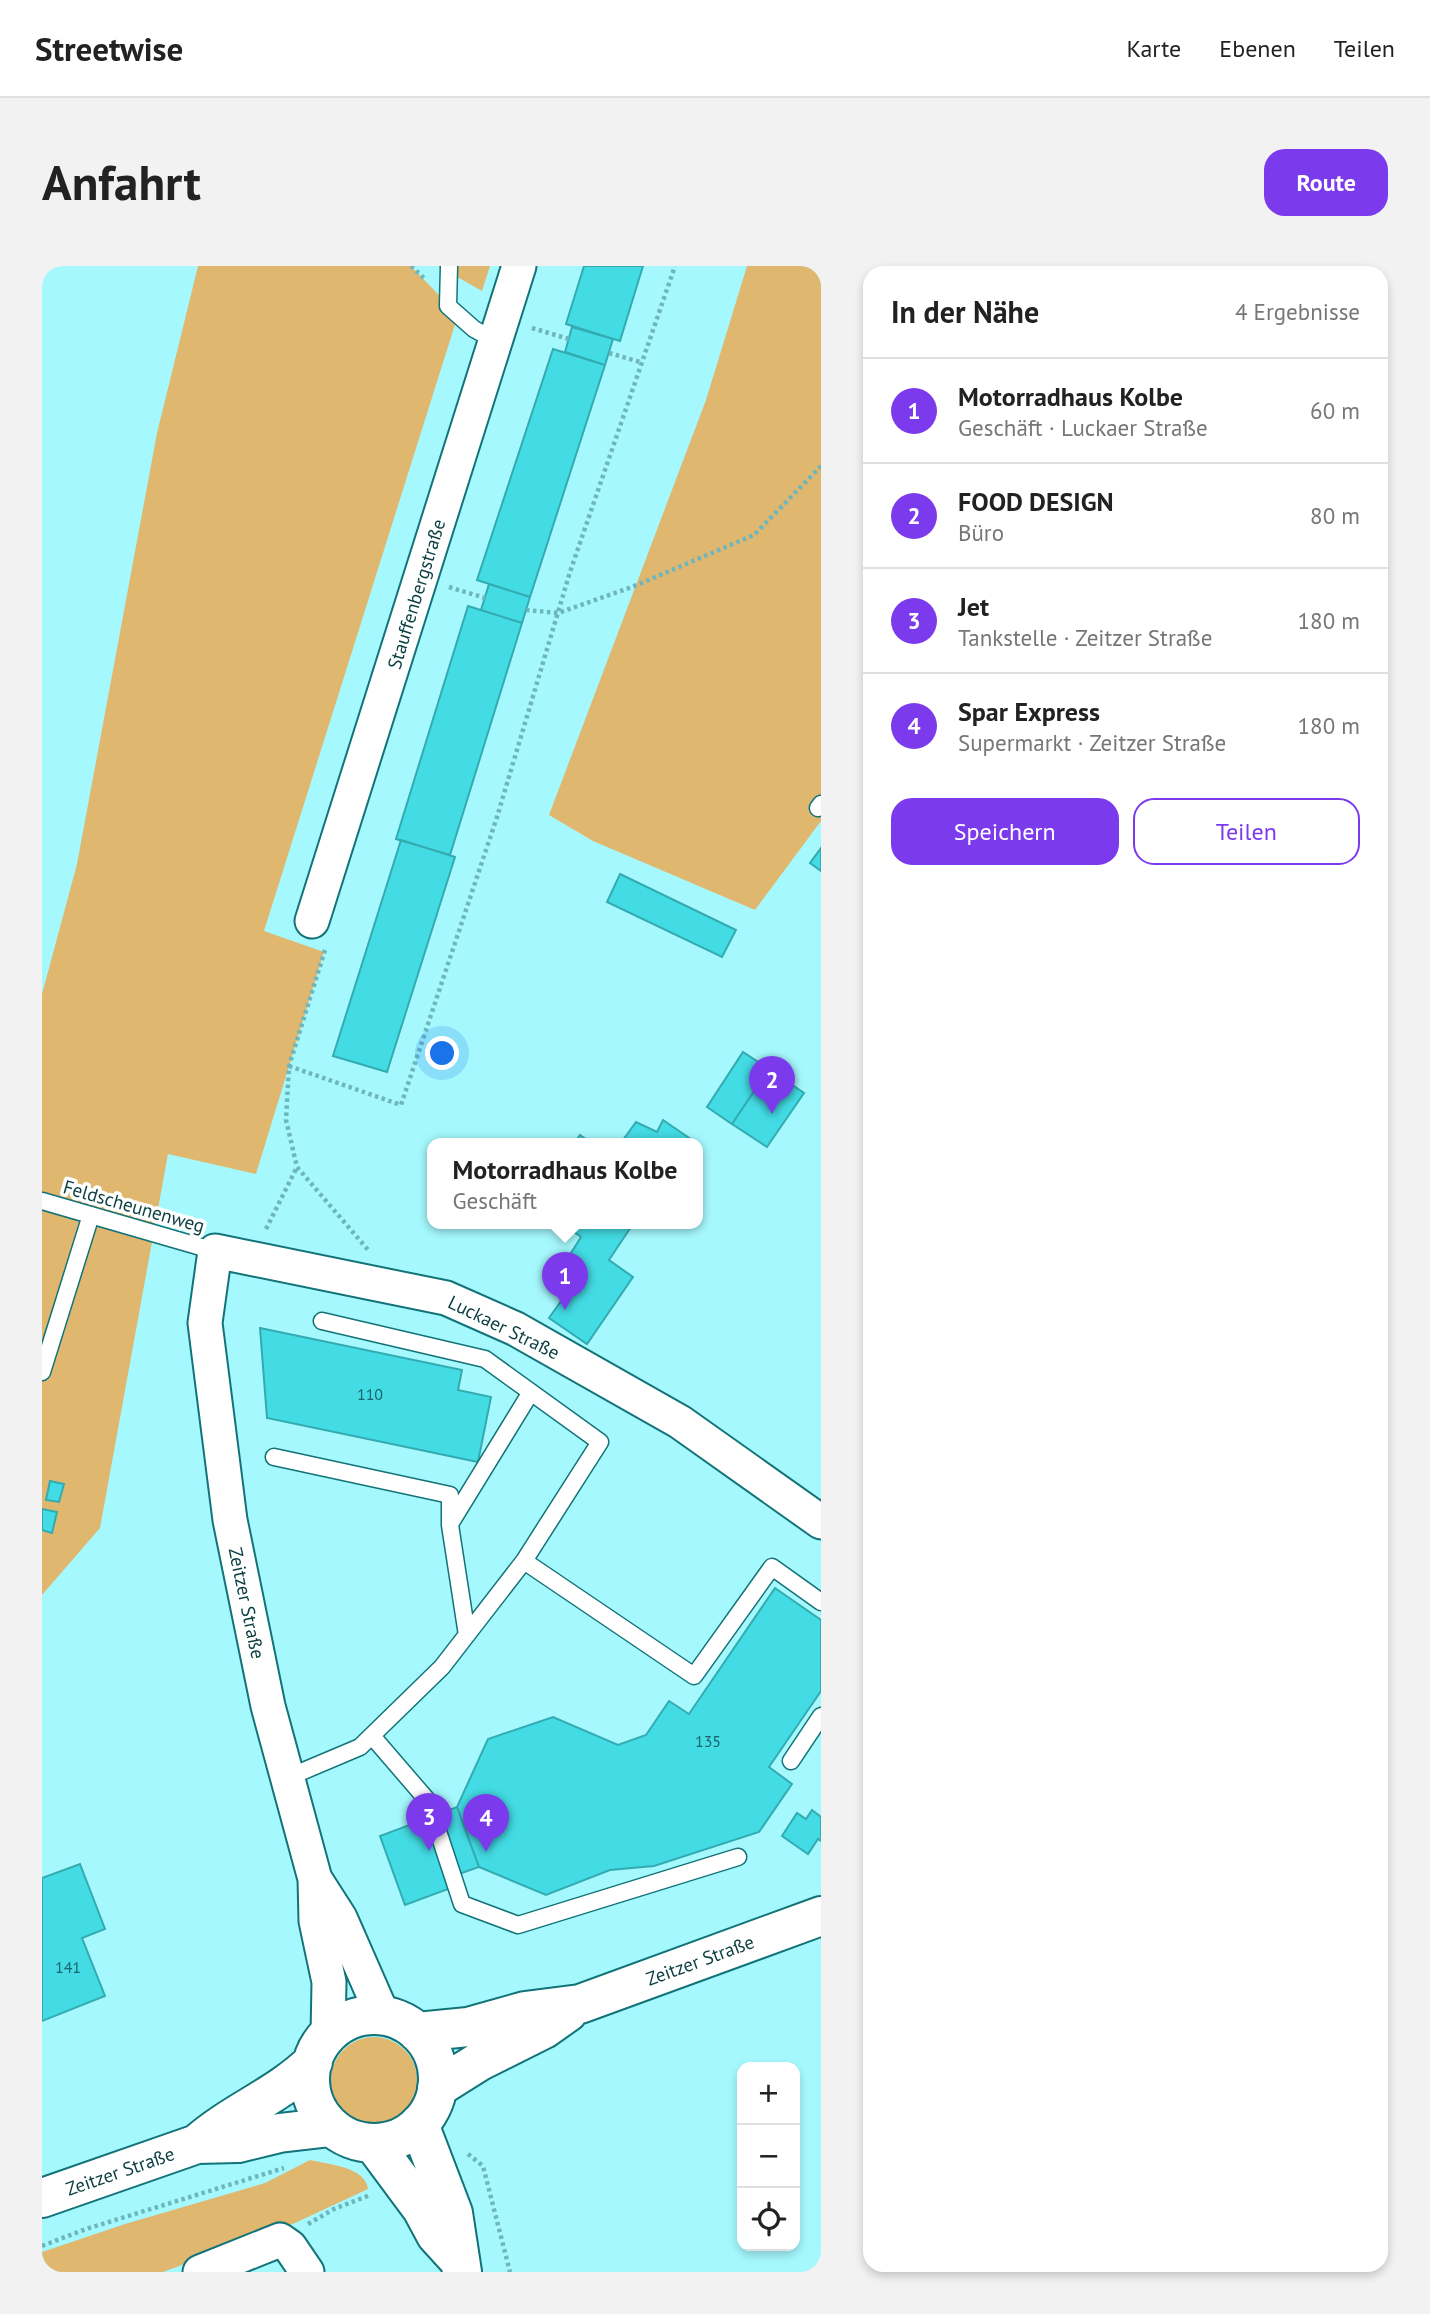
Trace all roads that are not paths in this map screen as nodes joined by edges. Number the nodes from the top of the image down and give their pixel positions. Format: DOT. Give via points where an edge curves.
graph roads {
  1 [pos="449,266"];
  2 [pos="519,266"];
  3 [pos="494,340"];
  4 [pos="312,921"];
  5 [pos="42,1201"];
  6 [pos="91,1215"];
  7 [pos="215,1251"];
  8 [pos="322,1321"];
  9 [pos="42,1372"];
  10 [pos="531,1392"];
  11 [pos="274,1457"];
  12 [pos="821,1522"];
  13 [pos="450,1525"];
  14 [pos="524,1561"];
  15 [pos="821,1602"];
  16 [pos="467,1635"];
  17 [pos="821,1716"];
  18 [pos="372,1736"];
  19 [pos="791,1761"];
  20 [pos="289,1777"];
  21 [pos="738,1857"];
  22 [pos="315,1879"];
  23 [pos="821,1916"];
  24 [pos="580,2004"];
  25 [pos="383,2016"];
  26 [pos="417,2032"];
  27 [pos="320,2048"];
  28 [pos="437,2088"];
  29 [pos="419,2124"];
  30 [pos="331,2127"];
  31 [pos="373,2143"];
  32 [pos="197,2144"];
  33 [pos="42,2198"];
  34 [pos="460,2266"];
  35 [pos="200,2272"];
  36 [pos="307,2272"];
  1 -- 3 [label="lane" via="448,306"];
  2 -- 3 [label="street, Stauffenbergstraße"];
  3 -- 4 [label="street, Stauffenbergstraße"];
  5 -- 6 [label="lane, Feldscheunenweg"];
  6 -- 7 [label="lane, Feldscheunenweg"];
  6 -- 9 [label="lane"];
  7 -- 12 [label="street, Luckaer Straße" via="446,1298 516,1329 680,1422"];
  7 -- 20 [label="street, Zeitzer Straße" via="205,1322 230,1520 268,1706"];
  8 -- 10 [label="lane" via="485,1359"];
  10 -- 13 [label="lane"];
  10 -- 14 [label="lane" via="600,1442"];
  11 -- 13 [label="lane" via="450,1495"];
  13 -- 16 [label="lane"];
  14 -- 15 [label="lane" via="694,1676 772,1567"];
  14 -- 16 [label="lane"];
  16 -- 18 [label="lane" via="442,1668"];
  17 -- 19 [label="lane"];
  18 -- 20 [label="lane" via="360,1747"];
  18 -- 21 [label="lane" via="428,1801 462,1904 518,1925"];
  20 -- 22 [label="street, Zeitzer Straße"];
  22 -- 25 [label="street, Zeitzer Straße" via="340,1918"];
  22 -- 27 [label="street, Zeitzer Straße" via="316,1921 329,1982"];
  23 -- 24 [label="main road, Zeitzer Straße"];
  24 -- 26 [label="main road, Zeitzer Straße" via="525,2011 468,2027"];
  24 -- 28 [label="main road, Zeitzer Straße"];
  25 -- 26 [label="main road"];
  25 -- 27 [label="main road" via="345,2022"];
  26 -- 28 [label="main road" via="434,2057"];
  27 -- 30 [label="main road" via="310,2087"];
  27 -- 32 [label="main road, Zeitzer Straße" via="296,2079 223,2121"];
  28 -- 29 [label="main road" via="434,2103"];
  29 -- 31 [label="main road" via="403,2136"];
  29 -- 34 [label="main road" via="453,2213"];
  30 -- 31 [label="main road"];
  30 -- 32 [label="main road, Zeitzer Straße" via="238,2143"];
  31 -- 34 [label="main road"];
  32 -- 33 [label="main road, Zeitzer Straße"];
  35 -- 36 [label="street" via="280,2240"];
}
